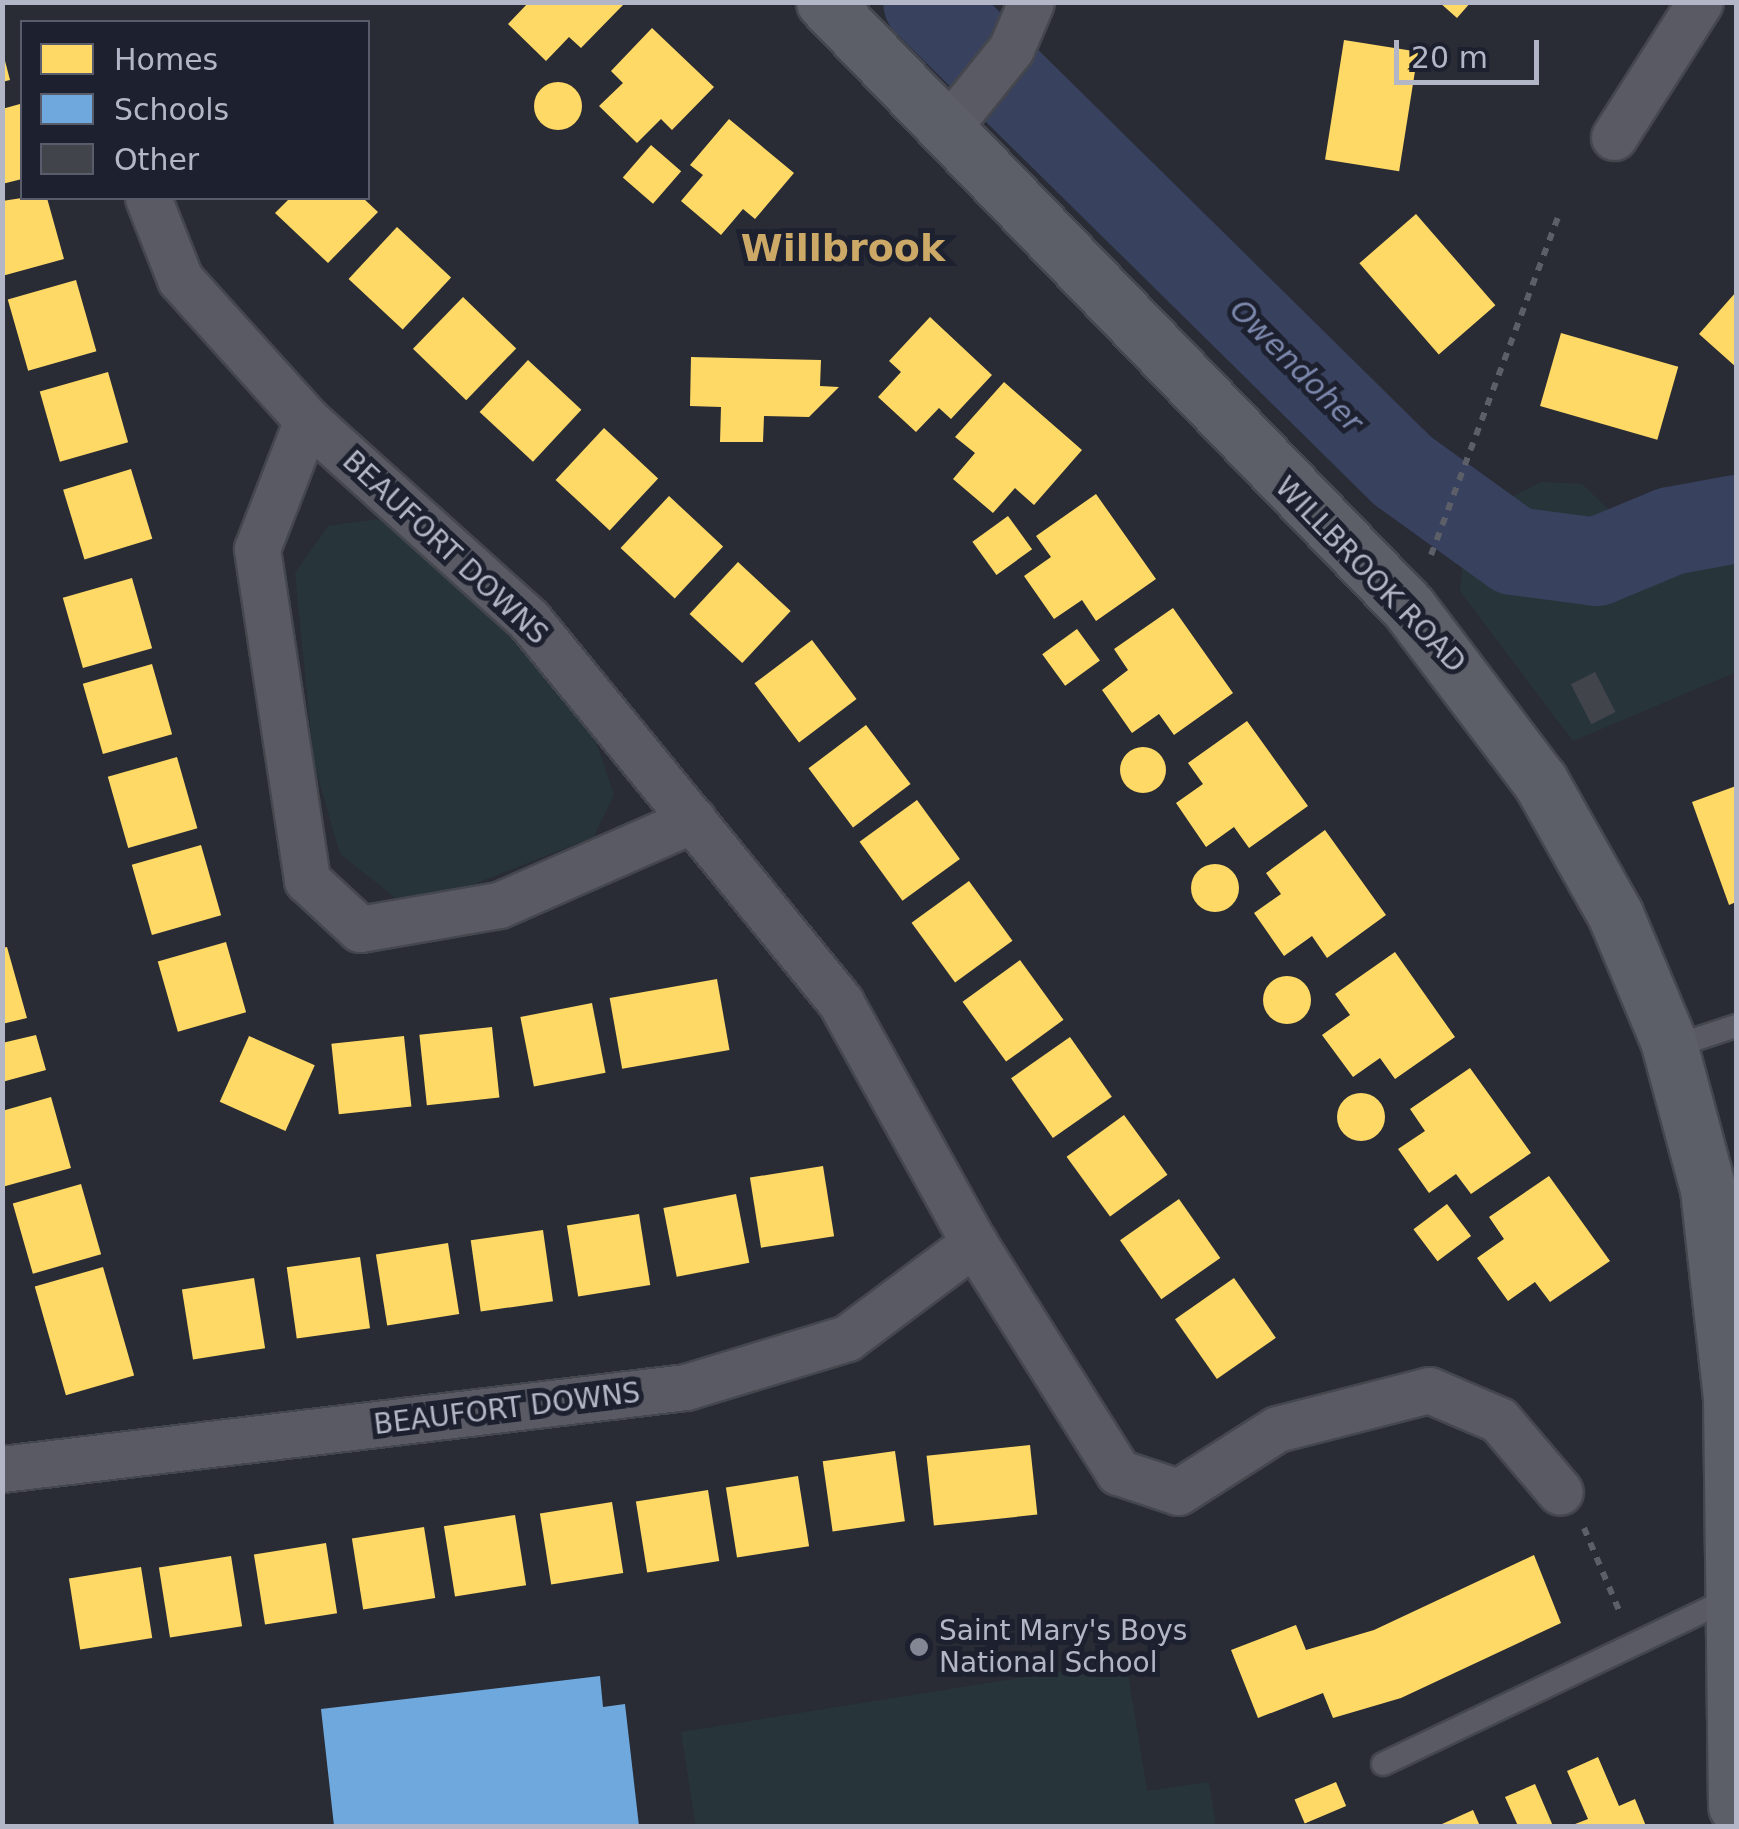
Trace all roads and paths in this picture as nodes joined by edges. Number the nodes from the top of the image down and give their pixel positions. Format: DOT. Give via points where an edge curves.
graph roads {
  1 [pos="824,2"];
  2 [pos="1031,2"];
  3 [pos="1700,2"];
  4 [pos="963,109"];
  5 [pos="1614,137"];
  6 [pos="149,200"];
  7 [pos="1558,216"];
  8 [pos="307,420"];
  9 [pos="1438,533"];
  10 [pos="693,820"];
  11 [pos="1736,1026"];
  12 [pos="1669,1048"];
  13 [pos="974,1244"];
  14 [pos="2,1468"];
  15 [pos="1571,1506"];
  16 [pos="1729,1600"];
  17 [pos="1624,1621"];
  18 [pos="1383,1764"];
  19 [pos="1736,1806"];
  1 -- 4 [label="main road, WILLBROOK ROAD"];
  2 -- 4 [label="street" via="1011,49"];
  3 -- 5 [label="street"];
  4 -- 12 [label="main road, WILLBROOK ROAD" via="1471,681 1616,914"];
  6 -- 8 [label="street, BEAUFORT DOWNS" via="180,278"];
  7 -- 9 [label="path" via="1465,479"];
  8 -- 10 [label="street, BEAUFORT DOWNS" via="529,620"];
  8 -- 10 [label="street" via="257,549 307,880 360,929 498,905"];
  10 -- 13 [label="street, BEAUFORT DOWNS" via="841,1003"];
  11 -- 12 [label="lane"];
  12 -- 16 [label="main road, WILLBROOK ROAD" via="1708,1189 1731,1396"];
  13 -- 14 [label="street, BEAUFORT DOWNS" via="847,1338 686,1387"];
  13 -- 15 [label="street, BEAUFORT DOWNS" via="1118,1472 1178,1492 1277,1429 1428,1390 1499,1420"];
  15 -- 17 [label="path"];
  16 -- 18 [label="lane"];
  16 -- 19 [label="main road, WILLBROOK ROAD"];
}
